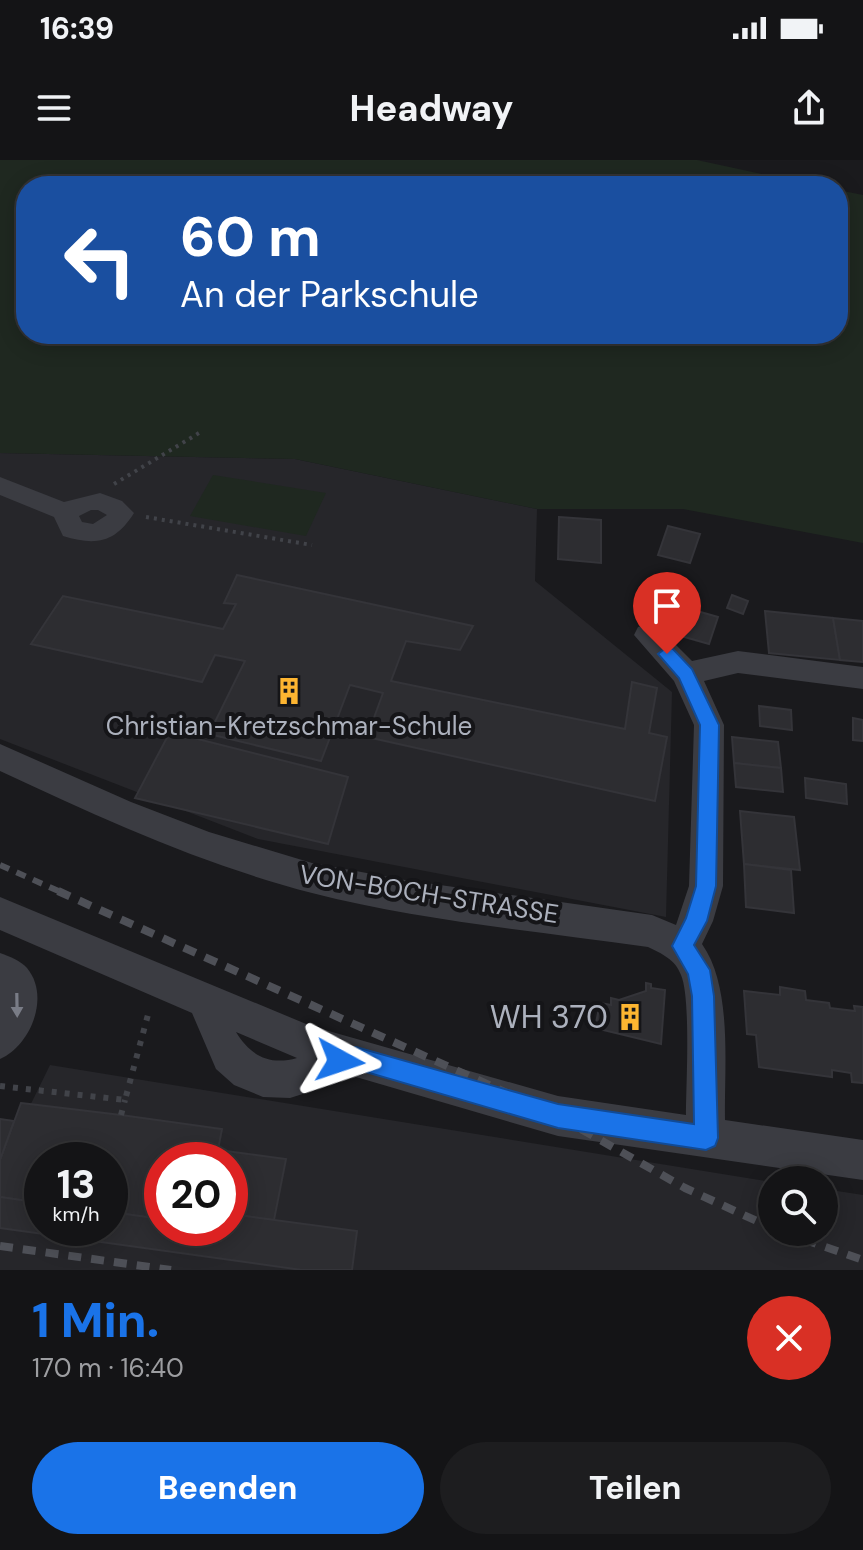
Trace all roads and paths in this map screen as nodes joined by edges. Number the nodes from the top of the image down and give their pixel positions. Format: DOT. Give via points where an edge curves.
graph roads {
  1 [pos="199,433"];
  2 [pos="0,485"];
  3 [pos="75,507"];
  4 [pos="121,513"];
  5 [pos="312,545"];
  6 [pos="648,635"];
  7 [pos="686,674"];
  8 [pos="863,678"];
  9 [pos="0,757"];
  10 [pos="0,913"];
  11 [pos="683,946"];
  12 [pos="0,970"];
  13 [pos="158,978"];
  14 [pos="207,1000"];
  15 [pos="0,1040"];
  16 [pos="356,1058"];
  17 [pos="0,1086"];
  18 [pos="125,1100"];
  19 [pos="121,1115"];
  20 [pos="706,1138"];
  21 [pos="863,1160"];
  1 -- 3 [label="path"];
  2 -- 3 [label="street"];
  3 -- 4 [label="street" via="72,530 94,533 113,526"];
  4 -- 5 [label="path"];
  6 -- 7 [label="street"];
  7 -- 8 [label="street" via="738,662"];
  7 -- 11 [label="street" via="709,725 706,886"];
  9 -- 11 [label="street, VON-BOCH-STRASSE" via="207,846 312,878 652,931"];
  10 -- 13 [label="street"];
  11 -- 20 [label="street" via="699,970 703,996"];
  12 -- 15 [label="street, one-way" via="15,981 19,1015 12,1031"];
  13 -- 14 [label="street"];
  13 -- 18 [label="path"];
  14 -- 16 [label="street" via="311,1045"];
  14 -- 16 [label="street" via="230,1060 247,1073 287,1080"];
  16 -- 20 [label="street" via="558,1116"];
  17 -- 18 [label="path"];
  18 -- 19 [label="path"];
  20 -- 21 [label="street"];
}
